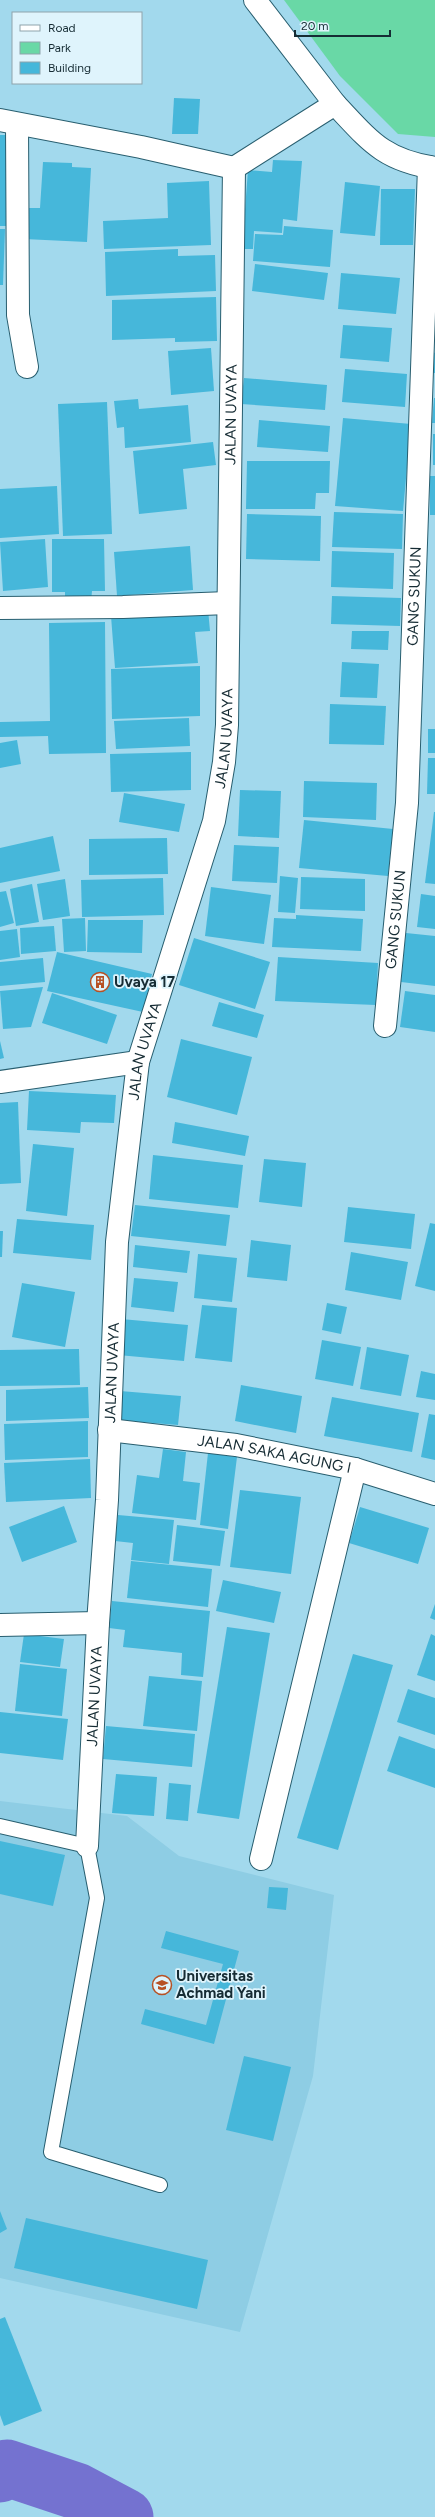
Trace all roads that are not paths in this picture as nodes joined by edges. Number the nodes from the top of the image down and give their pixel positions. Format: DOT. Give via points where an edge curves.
graph roads {
  1 [pos="255,0"];
  2 [pos="336,104"];
  3 [pos="9,122"];
  4 [pos="432,167"];
  5 [pos="234,168"];
  6 [pos="27,367"];
  7 [pos="228,603"];
  8 [pos="0,608"];
  9 [pos="385,1026"];
  10 [pos="138,1062"];
  11 [pos="0,1082"];
  12 [pos="109,1430"];
  13 [pos="355,1469"];
  14 [pos="435,1494"];
  15 [pos="98,1623"];
  16 [pos="0,1625"];
  17 [pos="0,1826"];
  18 [pos="86,1846"];
  19 [pos="261,1858"];
  20 [pos="160,2185"];
  1 -- 2 [label="street"];
  2 -- 4 [label="street" via="378,148 400,160"];
  2 -- 5 [label="street"];
  3 -- 5 [label="street"];
  3 -- 6 [label="street" via="18,315"];
  4 -- 9 [label="street, GANG SUKUN" via="407,803"];
  5 -- 7 [label="street, JALAN UVAYA"];
  7 -- 8 [label="street"];
  7 -- 10 [label="street, JALAN UVAYA" via="227,725 214,822"];
  10 -- 11 [label="street"];
  10 -- 12 [label="street, JALAN UVAYA" via="117,1242"];
  12 -- 13 [label="street, JALAN SAKA AGUNG I" via="236,1445"];
  12 -- 15 [label="street, JALAN UVAYA"];
  13 -- 14 [label="street, JALAN SAKA AGUNG I"];
  13 -- 19 [label="street"];
  15 -- 16 [label="street"];
  15 -- 18 [label="street, JALAN UVAYA"];
  17 -- 18 [label="lane"];
  18 -- 20 [label="lane" via="97,1898 51,2152"];
}
